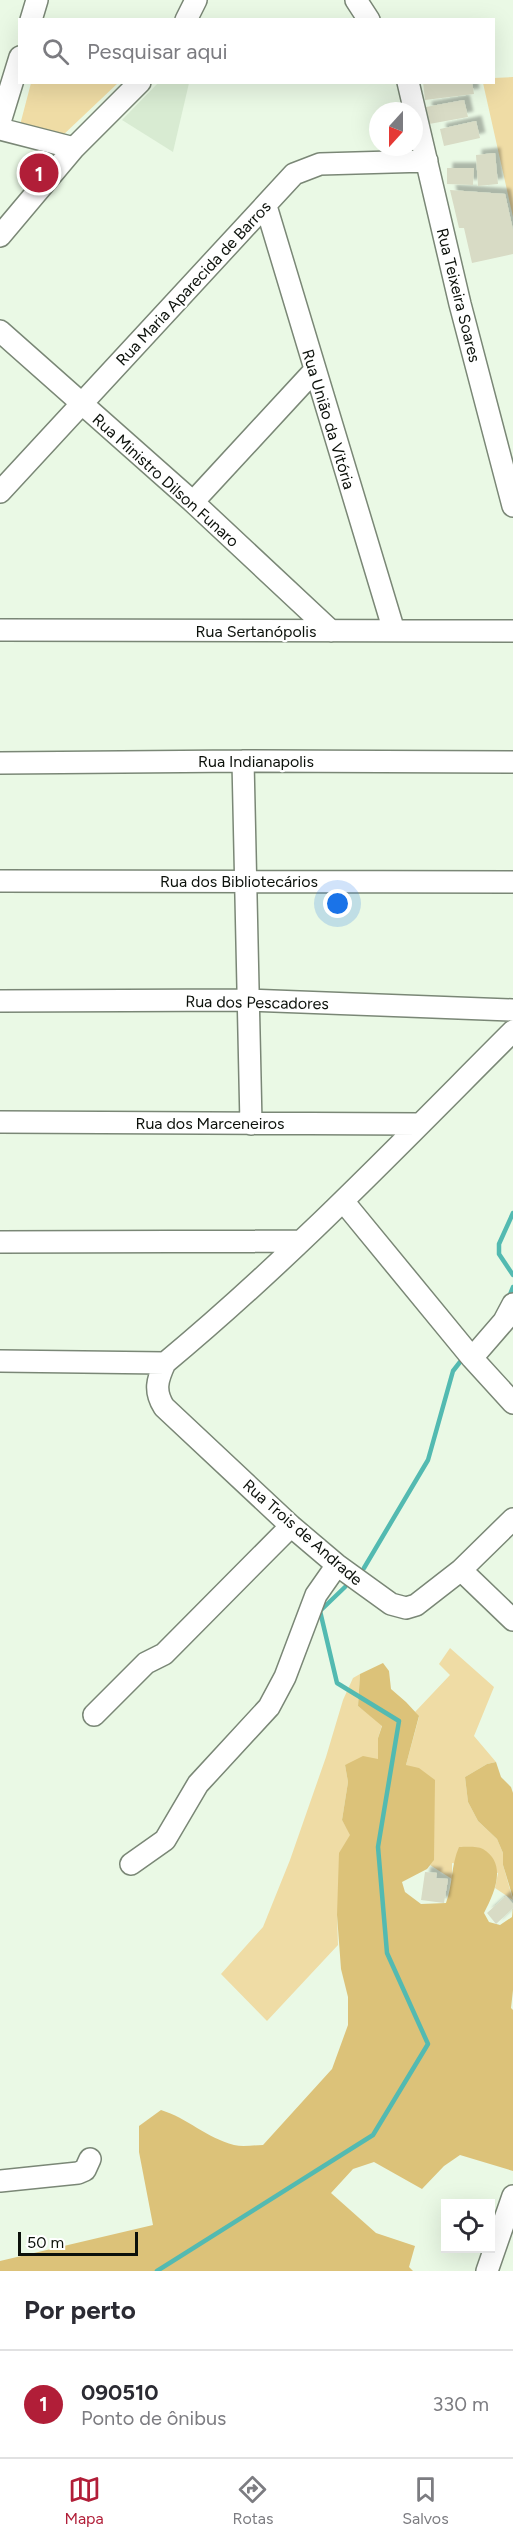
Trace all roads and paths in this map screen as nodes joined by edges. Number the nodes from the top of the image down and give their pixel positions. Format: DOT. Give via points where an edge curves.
graph roads {
  1 [pos="37,0"];
  2 [pos="196,0"];
  3 [pos="356,0"];
  4 [pos="32,18"];
  5 [pos="187,18"];
  6 [pos="368,18"];
  7 [pos="18,64"];
  8 [pos="138,84"];
  9 [pos="408,84"];
  10 [pos="0,122"];
  11 [pos="0,129"];
  12 [pos="74,148"];
  13 [pos="427,161"];
  14 [pos="266,206"];
  15 [pos="0,236"];
  16 [pos="0,331"];
  17 [pos="314,371"];
  18 [pos="80,404"];
  19 [pos="0,492"];
  20 [pos="193,502"];
  21 [pos="513,506"];
  22 [pos="0,630"];
  23 [pos="332,631"];
  24 [pos="394,631"];
  25 [pos="513,631"];
  26 [pos="243,761"];
  27 [pos="513,762"];
  28 [pos="0,763"];
  29 [pos="245,880"];
  30 [pos="0,881"];
  31 [pos="513,882"];
  32 [pos="249,1000"];
  33 [pos="0,1001"];
  34 [pos="513,1010"];
  35 [pos="513,1031"];
  36 [pos="0,1122"];
  37 [pos="251,1124"];
  38 [pos="420,1124"];
  39 [pos="343,1201"];
  40 [pos="300,1241"];
  41 [pos="0,1242"];
  42 [pos="513,1304"];
  43 [pos="472,1358"];
  44 [pos="0,1361"];
  45 [pos="165,1363"];
  46 [pos="513,1403"];
  47 [pos="513,1519"];
  48 [pos="291,1526"];
  49 [pos="337,1565"];
  50 [pos="461,1570"];
  51 [pos="513,1620"];
  52 [pos="94,1715"];
  53 [pos="132,1864"];
  54 [pos="90,2159"];
  55 [pos="0,2181"];
  56 [pos="513,2196"];
  57 [pos="488,2271"];
  1 -- 4 [label="street"];
  2 -- 5 [label="street"];
  3 -- 6 [label="street"];
  7 -- 10 [label="street"];
  8 -- 12 [label="street"];
  9 -- 13 [label="street, Rua Teixeira Soares"];
  11 -- 12 [label="street"];
  12 -- 15 [label="street"];
  13 -- 14 [label="street, Rua Maria Aparecida de Barros" via="320,164 294,174"];
  13 -- 21 [label="street, Rua Teixeira Soares" via="459,304"];
  14 -- 17 [label="street, Rua União da Vitória"];
  14 -- 18 [label="street, Rua Maria Aparecida de Barros"];
  16 -- 18 [label="street, Rua Ministro Dilson Funaro"];
  17 -- 20 [label="street"];
  17 -- 24 [label="street, Rua União da Vitória"];
  18 -- 19 [label="street, Rua Maria Aparecida de Barros"];
  18 -- 20 [label="street, Rua Ministro Dilson Funaro"];
  20 -- 23 [label="street, Rua Ministro Dilson Funaro"];
  22 -- 23 [label="street, Rua Sertanópolis"];
  23 -- 24 [label="street, Rua Sertanópolis"];
  24 -- 25 [label="street, Rua Sertanópolis"];
  26 -- 27 [label="street, Rua Indianapolis"];
  26 -- 28 [label="street, Rua Indianapolis"];
  26 -- 29 [label="street"];
  29 -- 30 [label="street, Rua dos Bibliotecários"];
  29 -- 31 [label="street, Rua dos Bibliotecários"];
  29 -- 32 [label="street"];
  32 -- 33 [label="street, Rua dos Pescadores"];
  32 -- 34 [label="street, Rua dos Pescadores"];
  32 -- 37 [label="street"];
  35 -- 38 [label="street"];
  36 -- 37 [label="street, Rua dos Marceneiros"];
  37 -- 38 [label="street, Rua dos Marceneiros"];
  38 -- 39 [label="street"];
  39 -- 40 [label="street"];
  39 -- 43 [label="street"];
  40 -- 41 [label="street"];
  40 -- 45 [label="street"];
  42 -- 43 [label="street" via="504,1321"];
  43 -- 46 [label="street"];
  44 -- 45 [label="street"];
  45 -- 48 [label="street, Rua Trois de Andrade" via="157,1387 164,1407"];
  47 -- 50 [label="street, Rua Trois de Andrade"];
  48 -- 49 [label="street, Rua Trois de Andrade"];
  48 -- 52 [label="street" via="164,1654 146,1663"];
  49 -- 50 [label="street, Rua Trois de Andrade" via="391,1604 406,1608 416,1605"];
  49 -- 53 [label="street" via="316,1595 285,1677 269,1707 198,1784 165,1840"];
  50 -- 51 [label="street"];
  54 -- 55 [label="street" via="85,2170 78,2173"];
  56 -- 57 [label="street"];
}
